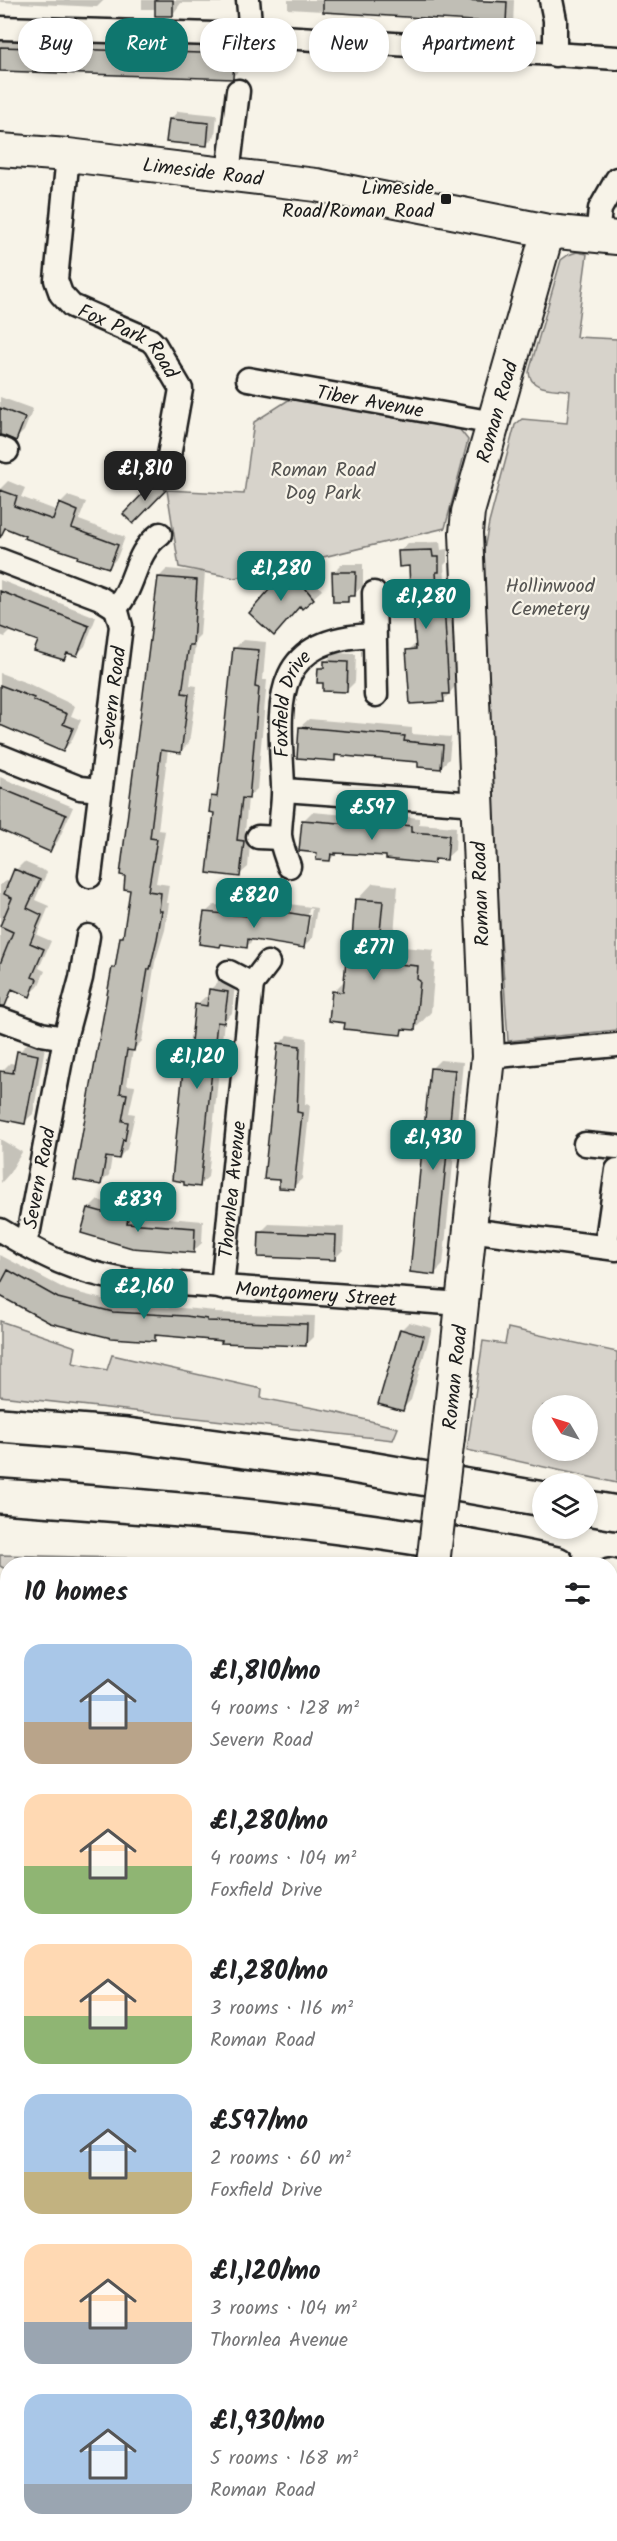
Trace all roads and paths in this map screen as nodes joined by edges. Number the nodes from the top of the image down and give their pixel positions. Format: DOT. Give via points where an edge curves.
graph roads {
  1 [pos="248,0"];
  2 [pos="551,0"];
  3 [pos="250,18"];
  4 [pos="0,28"];
  5 [pos="200,34"];
  6 [pos="297,38"];
  7 [pos="555,55"];
  8 [pos="617,58"];
  9 [pos="238,91"];
  10 [pos="0,150"];
  11 [pos="68,155"];
  12 [pos="228,174"];
  13 [pos="617,179"];
  14 [pos="548,231"];
  15 [pos="607,237"];
  16 [pos="248,378"];
  17 [pos="495,423"];
  18 [pos="167,467"];
  19 [pos="160,534"];
  20 [pos="0,560"];
  21 [pos="374,593"];
  22 [pos="116,608"];
  23 [pos="374,635"];
  24 [pos="376,695"];
  25 [pos="0,756"];
  26 [pos="100,790"];
  27 [pos="284,790"];
  28 [pos="477,804"];
  29 [pos="289,866"];
  30 [pos="90,876"];
  31 [pos="88,936"];
  32 [pos="268,963"];
  33 [pos="229,972"];
  34 [pos="252,984"];
  35 [pos="0,1019"];
  36 [pos="64,1038"];
  37 [pos="617,1045"];
  38 [pos="488,1057"];
  39 [pos="585,1144"];
  40 [pos="617,1147"];
  41 [pos="617,1170"];
  42 [pos="0,1230"];
  43 [pos="470,1230"];
  44 [pos="23,1244"];
  45 [pos="612,1248"];
  46 [pos="222,1288"];
  47 [pos="462,1304"];
  48 [pos="0,1425"];
  49 [pos="0,1447"];
  50 [pos="335,1463"];
  51 [pos="0,1496"];
  52 [pos="532,1497"];
  53 [pos="123,1504"];
  54 [pos="598,1510"];
  55 [pos="617,1513"];
  56 [pos="0,1516"];
  57 [pos="434,1557"];
  58 [pos="523,1557"];
  1 -- 3 [label="street"];
  2 -- 7 [label="street"];
  4 -- 5 [label="street"];
  6 -- 7 [label="street"];
  7 -- 8 [label="street"];
  9 -- 12 [label="street"];
  10 -- 11 [label="street, Limeside Road"];
  11 -- 12 [label="street, Limeside Road"];
  11 -- 18 [label="street, Fox Park Road" via="56,280 61,294 72,306 155,345 181,389"];
  12 -- 14 [label="street, Limeside Road" via="316,185"];
  13 -- 15 [label="street" via="600,209"];
  14 -- 15 [label="street, Limeside Road"];
  14 -- 17 [label="street, Roman Road"];
  16 -- 17 [label="street, Tiber Avenue"];
  17 -- 28 [label="street, Roman Road" via="468,512 466,533"];
  19 -- 22 [label="street" via="147,544 127,595"];
  20 -- 22 [label="street" via="100,598"];
  21 -- 23 [label="street"];
  22 -- 26 [label="street, Severn Road" via="121,626"];
  23 -- 24 [label="street"];
  23 -- 27 [label="street, Foxfield Drive" via="336,638 317,646 291,672 281,709"];
  25 -- 26 [label="street" via="80,788"];
  26 -- 30 [label="street, Severn Road"];
  27 -- 28 [label="street, Foxfield Drive"];
  27 -- 29 [label="street, Foxfield Drive" via="269,837"];
  28 -- 38 [label="street, Roman Road"];
  31 -- 36 [label="street, Severn Road"];
  32 -- 34 [label="street"];
  33 -- 34 [label="street"];
  34 -- 46 [label="street, Thornlea Avenue"];
  35 -- 36 [label="street"];
  36 -- 44 [label="street, Severn Road" via="29,1230"];
  37 -- 38 [label="street"];
  38 -- 43 [label="street, Roman Road"];
  39 -- 40 [label="street"];
  41 -- 45 [label="street"];
  42 -- 44 [label="street, Montgomery Street"];
  43 -- 45 [label="street"];
  43 -- 47 [label="street, Roman Road"];
  44 -- 46 [label="street, Montgomery Street" via="89,1274"];
  46 -- 47 [label="street, Montgomery Street"];
  47 -- 57 [label="street, Roman Road, bridge"];
  48 -- 50 [label="highway" via="127,1435"];
  49 -- 50 [label="highway"];
  50 -- 52 [label="highway"];
  51 -- 53 [label="highway"];
  53 -- 56 [label="highway"];
  53 -- 58 [label="highway" via="301,1523"];
  54 -- 55 [label="highway"];
}
